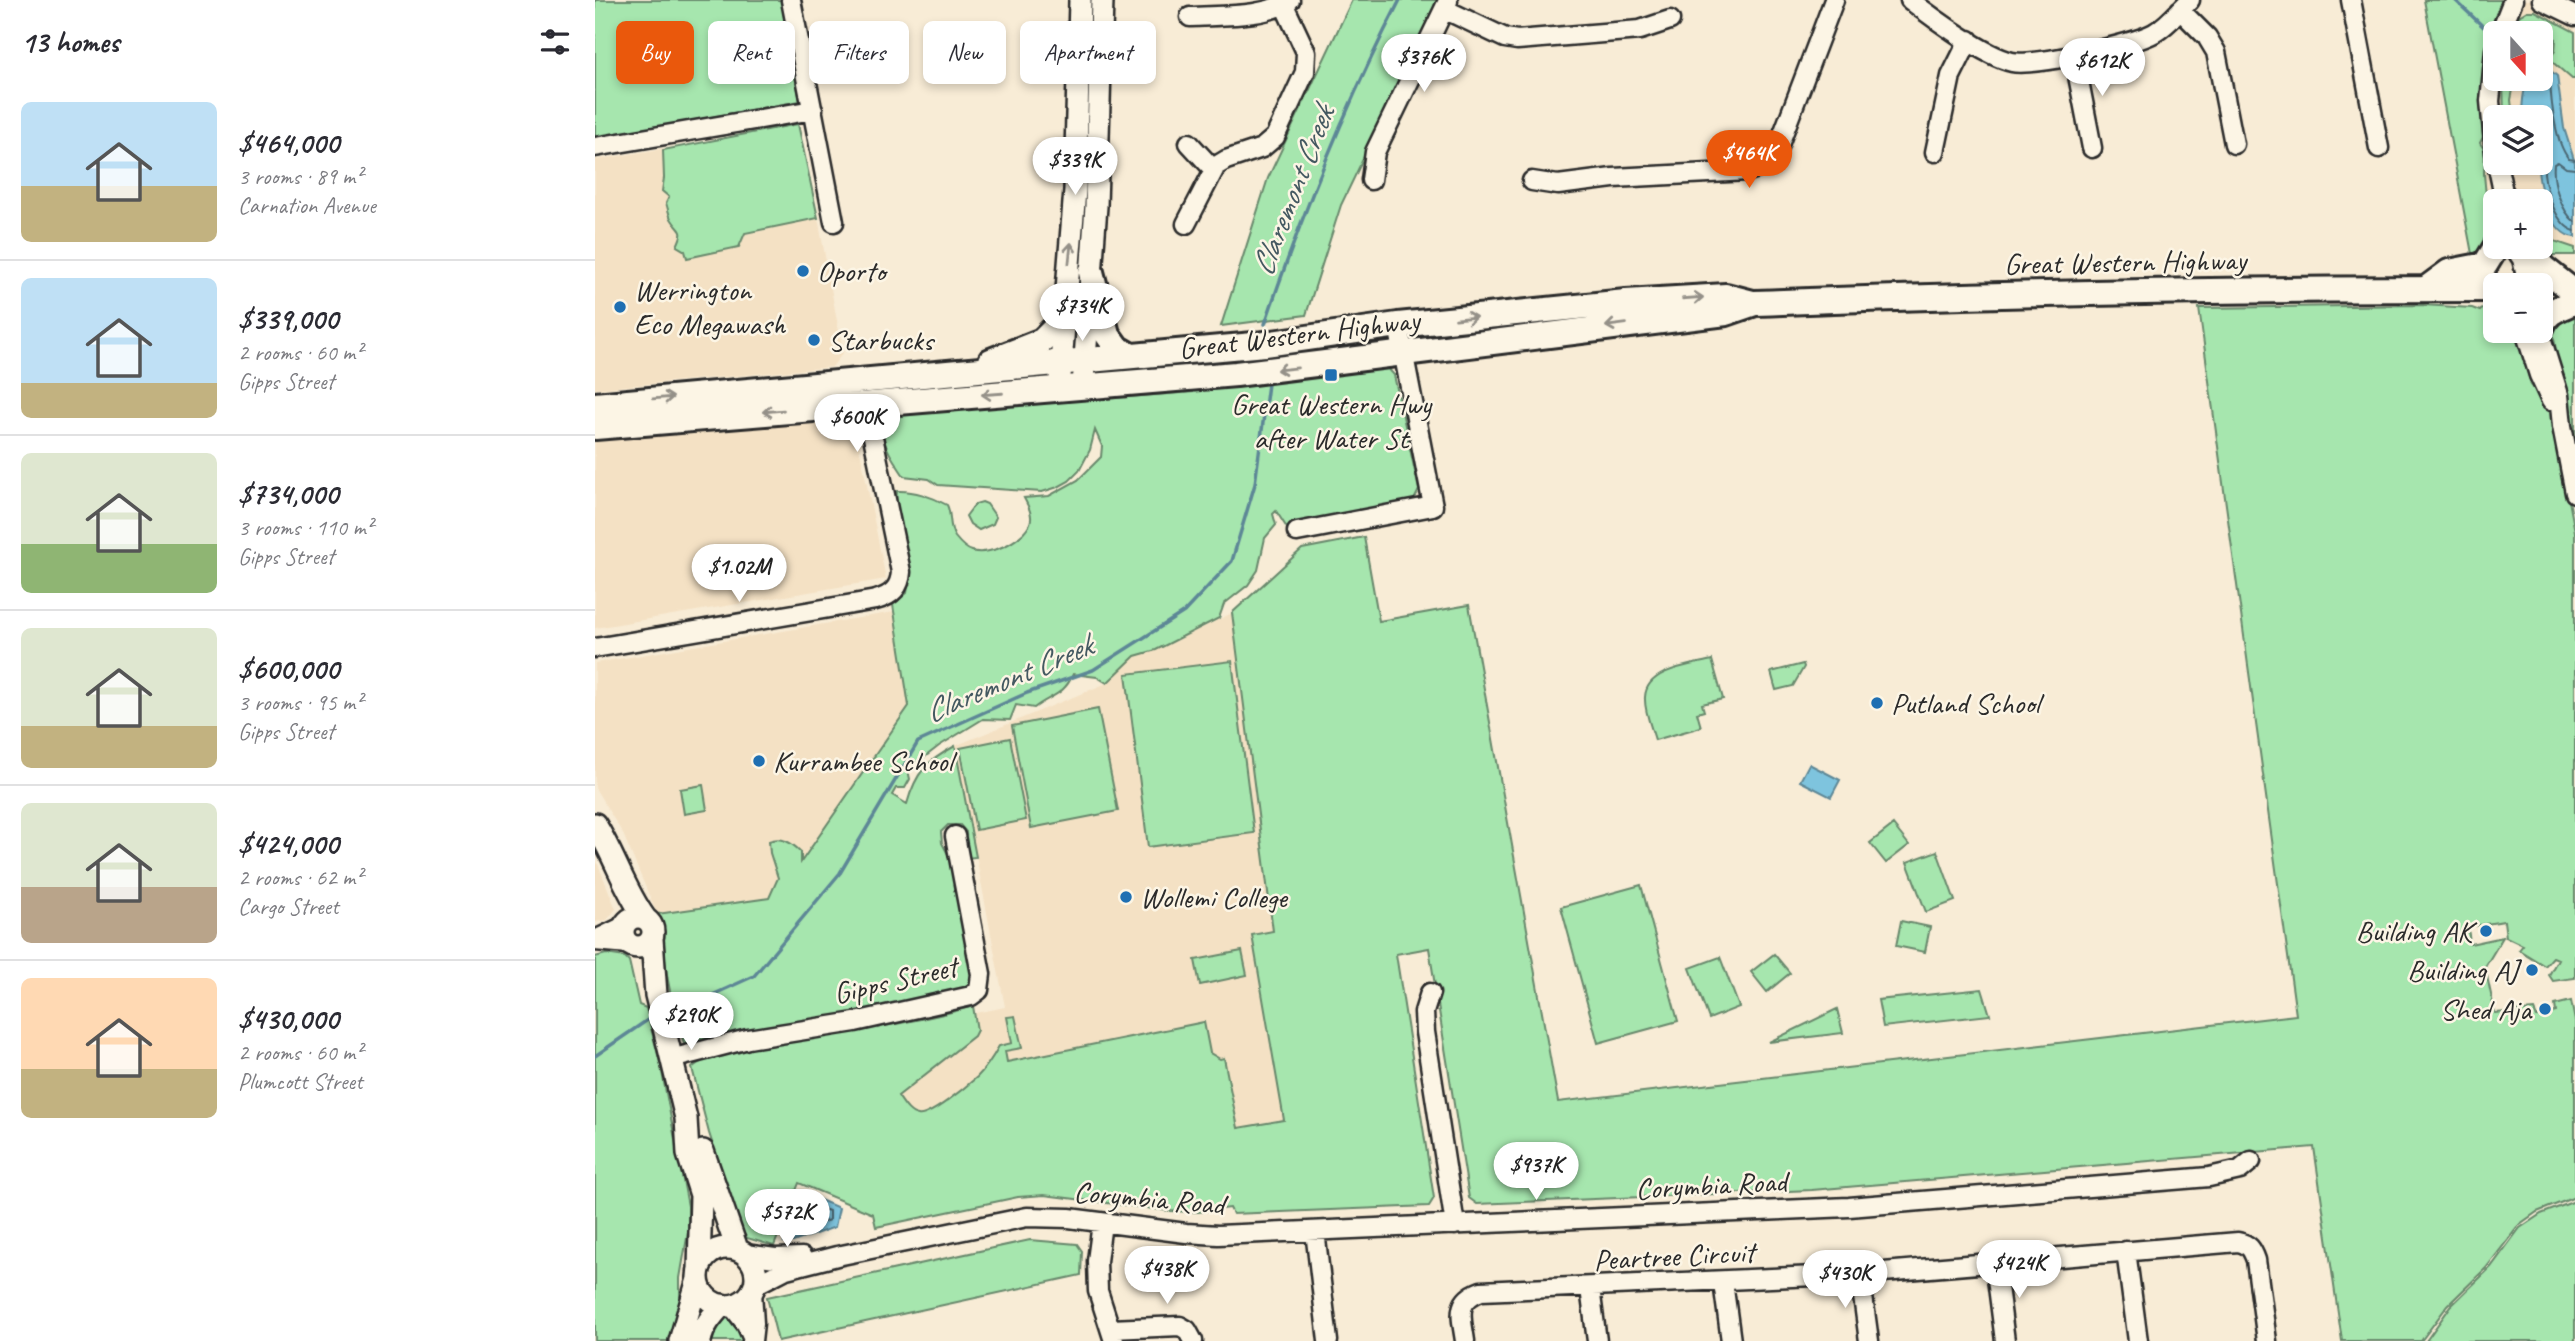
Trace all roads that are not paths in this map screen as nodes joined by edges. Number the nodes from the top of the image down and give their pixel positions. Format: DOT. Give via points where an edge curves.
graph roads {
  1 [pos="791,0"];
  2 [pos="1080,0"];
  3 [pos="1102,0"];
  4 [pos="1834,0"];
  5 [pos="1910,0"];
  6 [pos="2351,0"];
  7 [pos="2513,0"];
  8 [pos="2542,0"];
  9 [pos="1287,2"];
  10 [pos="1446,4"];
  11 [pos="2185,5"];
  12 [pos="2575,16"];
  13 [pos="1190,17"];
  14 [pos="1670,20"];
  15 [pos="2505,21"];
  16 [pos="1969,40"];
  17 [pos="2074,55"];
  18 [pos="813,110"];
  19 [pos="1189,144"];
  20 [pos="2234,144"];
  21 [pos="595,147"];
  22 [pos="2092,148"];
  23 [pos="2379,148"];
  24 [pos="1935,152"];
  25 [pos="1213,169"];
  26 [pos="1371,180"];
  27 [pos="1532,181"];
  28 [pos="834,222"];
  29 [pos="1187,224"];
  30 [pos="2488,259"];
  31 [pos="2538,259"];
  32 [pos="1091,272"];
  33 [pos="2425,289"];
  34 [pos="2483,289"];
  35 [pos="2553,290"];
  36 [pos="2574,293"];
  37 [pos="1755,303"];
  38 [pos="2553,309"];
  39 [pos="1063,320"];
  40 [pos="1398,325"];
  41 [pos="2541,343"];
  42 [pos="1403,354"];
  43 [pos="1131,356"];
  44 [pos="1072,362"];
  45 [pos="967,370"];
  46 [pos="1071,388"];
  47 [pos="866,403"];
  48 [pos="595,405"];
  49 [pos="595,427"];
  50 [pos="2575,493"];
  51 [pos="1297,532"];
  52 [pos="595,648"];
  53 [pos="595,824"];
  54 [pos="955,835"];
  55 [pos="635,933"];
  56 [pos="595,941"];
  57 [pos="1430,993"];
  58 [pos="671,1059"];
  59 [pos="686,1118"];
  60 [pos="2251,1161"];
  61 [pos="1102,1223"];
  62 [pos="1455,1225"];
  63 [pos="1315,1231"];
  64 [pos="741,1251"];
  65 [pos="2126,1251"];
  66 [pos="837,1256"];
  67 [pos="1995,1263"];
  68 [pos="699,1274"];
  69 [pos="1860,1274"];
  70 [pos="1723,1282"];
  71 [pos="754,1288"];
  72 [pos="1590,1288"];
  73 [pos="726,1305"];
  74 [pos="1113,1335"];
  75 [pos="752,1339"];
  76 [pos="680,1341"];
  77 [pos="700,1341"];
  78 [pos="1193,1341"];
  79 [pos="1328,1341"];
  80 [pos="1465,1341"];
  81 [pos="1597,1341"];
  82 [pos="1731,1341"];
  83 [pos="1869,1341"];
  84 [pos="2005,1341"];
  85 [pos="2138,1341"];
  86 [pos="2267,1341"];
  1 -- 18 [label="street"];
  39 -- 2 [label="main road, one-way" via="1076,190"];
  3 -- 32 [label="main road"];
  4 -- 27 [label="street" via="1775,155 1765,166 1558,185"];
  5 -- 16 [label="street"];
  6 -- 23 [label="street"];
  7 -- 15 [label="street"];
  8 -- 12 [label="street"];
  9 -- 13 [label="street" via="1262,12"];
  9 -- 25 [label="street" via="1306,52 1305,72 1271,142"];
  10 -- 14 [label="street" via="1505,38 1517,40 1640,30"];
  10 -- 26 [label="street" via="1375,152"];
  11 -- 17 [label="street" via="2153,33"];
  11 -- 20 [label="street" via="2216,52"];
  16 -- 17 [label="street" via="2012,62"];
  16 -- 24 [label="street" via="1951,76"];
  17 -- 22 [label="street"];
  18 -- 21 [label="street"];
  18 -- 28 [label="street"];
  19 -- 25 [label="street"];
  25 -- 29 [label="street"];
  30 -- 33 [label="highway" via="2484,265 2449,272"];
  31 -- 36 [label="highway"];
  32 -- 43 [label="highway" via="1107,334 1117,348"];
  32 -- 44 [label="main road"];
  33 -- 34 [label="highway, Great Western Highway"];
  33 -- 37 [label="highway, Great Western Highway"];
  35 -- 36 [label="highway"];
  36 -- 38 [label="highway"];
  40 -- 37 [label="highway, Great Western Highway, one-way" via="1626,302 1726,296"];
  37 -- 42 [label="highway, Great Western Highway, one-way" via="1726,313"];
  39 -- 44 [label="main road"];
  39 -- 45 [label="highway" via="1042,341"];
  40 -- 42 [label="street"];
  40 -- 43 [label="highway, Great Western Highway" via="1265,344"];
  41 -- 50 [label="street" via="2559,395"];
  42 -- 46 [label="highway, Great Western Highway, one-way"];
  42 -- 51 [label="street" via="1433,506"];
  43 -- 44 [label="highway, Great Western Highway"];
  44 -- 45 [label="highway, Great Western Highway"];
  44 -- 46 [label="main road"];
  48 -- 45 [label="highway, Great Western Highway, one-way"];
  46 -- 47 [label="highway, Great Western Highway, one-way"];
  47 -- 49 [label="highway, Great Western Highway, one-way"];
  47 -- 52 [label="street" via="901,572 895,590 876,600"];
  53 -- 55 [label="main road" via="621,877"];
  54 -- 58 [label="street, Gipps Street" via="981,974 979,990 971,996 855,1022 748,1039"];
  55 -- 56 [label="street"];
  55 -- 58 [label="main road"];
  57 -- 62 [label="street" via="1424,1012 1425,1032"];
  58 -- 59 [label="main road"];
  59 -- 64 [label="main road"];
  59 -- 68 [label="main road" via="688,1154 701,1195"];
  60 -- 62 [label="street, Corymbia Road" via="2240,1170 2209,1177 1980,1197"];
  61 -- 63 [label="street, Corymbia Road" via="1201,1235"];
  61 -- 66 [label="street, Corymbia Road" via="1027,1217"];
  61 -- 74 [label="street" via="1096,1276"];
  62 -- 63 [label="street, Corymbia Road"];
  63 -- 79 [label="street"];
  64 -- 66 [label="street, Corymbia Road" via="790,1258"];
  64 -- 68 [label="main road" via="718,1249 703,1261"];
  64 -- 71 [label="main road" via="756,1270"];
  65 -- 67 [label="street, Peartree Circuit"];
  65 -- 85 [label="street"];
  65 -- 86 [label="street, Peartree Circuit" via="2246,1243 2256,1260"];
  66 -- 71 [label="street, Corymbia Road" via="786,1269"];
  67 -- 69 [label="street, Peartree Circuit"];
  67 -- 84 [label="street"];
  68 -- 73 [label="main road" via="706,1296"];
  68 -- 76 [label="main road"];
  69 -- 70 [label="street, Peartree Circuit"];
  69 -- 83 [label="street"];
  70 -- 72 [label="street, Peartree Circuit"];
  70 -- 82 [label="street"];
  71 -- 73 [label="main road" via="740,1303"];
  71 -- 75 [label="street"];
  72 -- 80 [label="street, Peartree Circuit" via="1471,1295 1463,1302 1461,1313"];
  72 -- 81 [label="street"];
  73 -- 75 [label="street" via="746,1324"];
  73 -- 77 [label="main road" via="711,1317"];
  74 -- 78 [label="street" via="1180,1326"];
}
